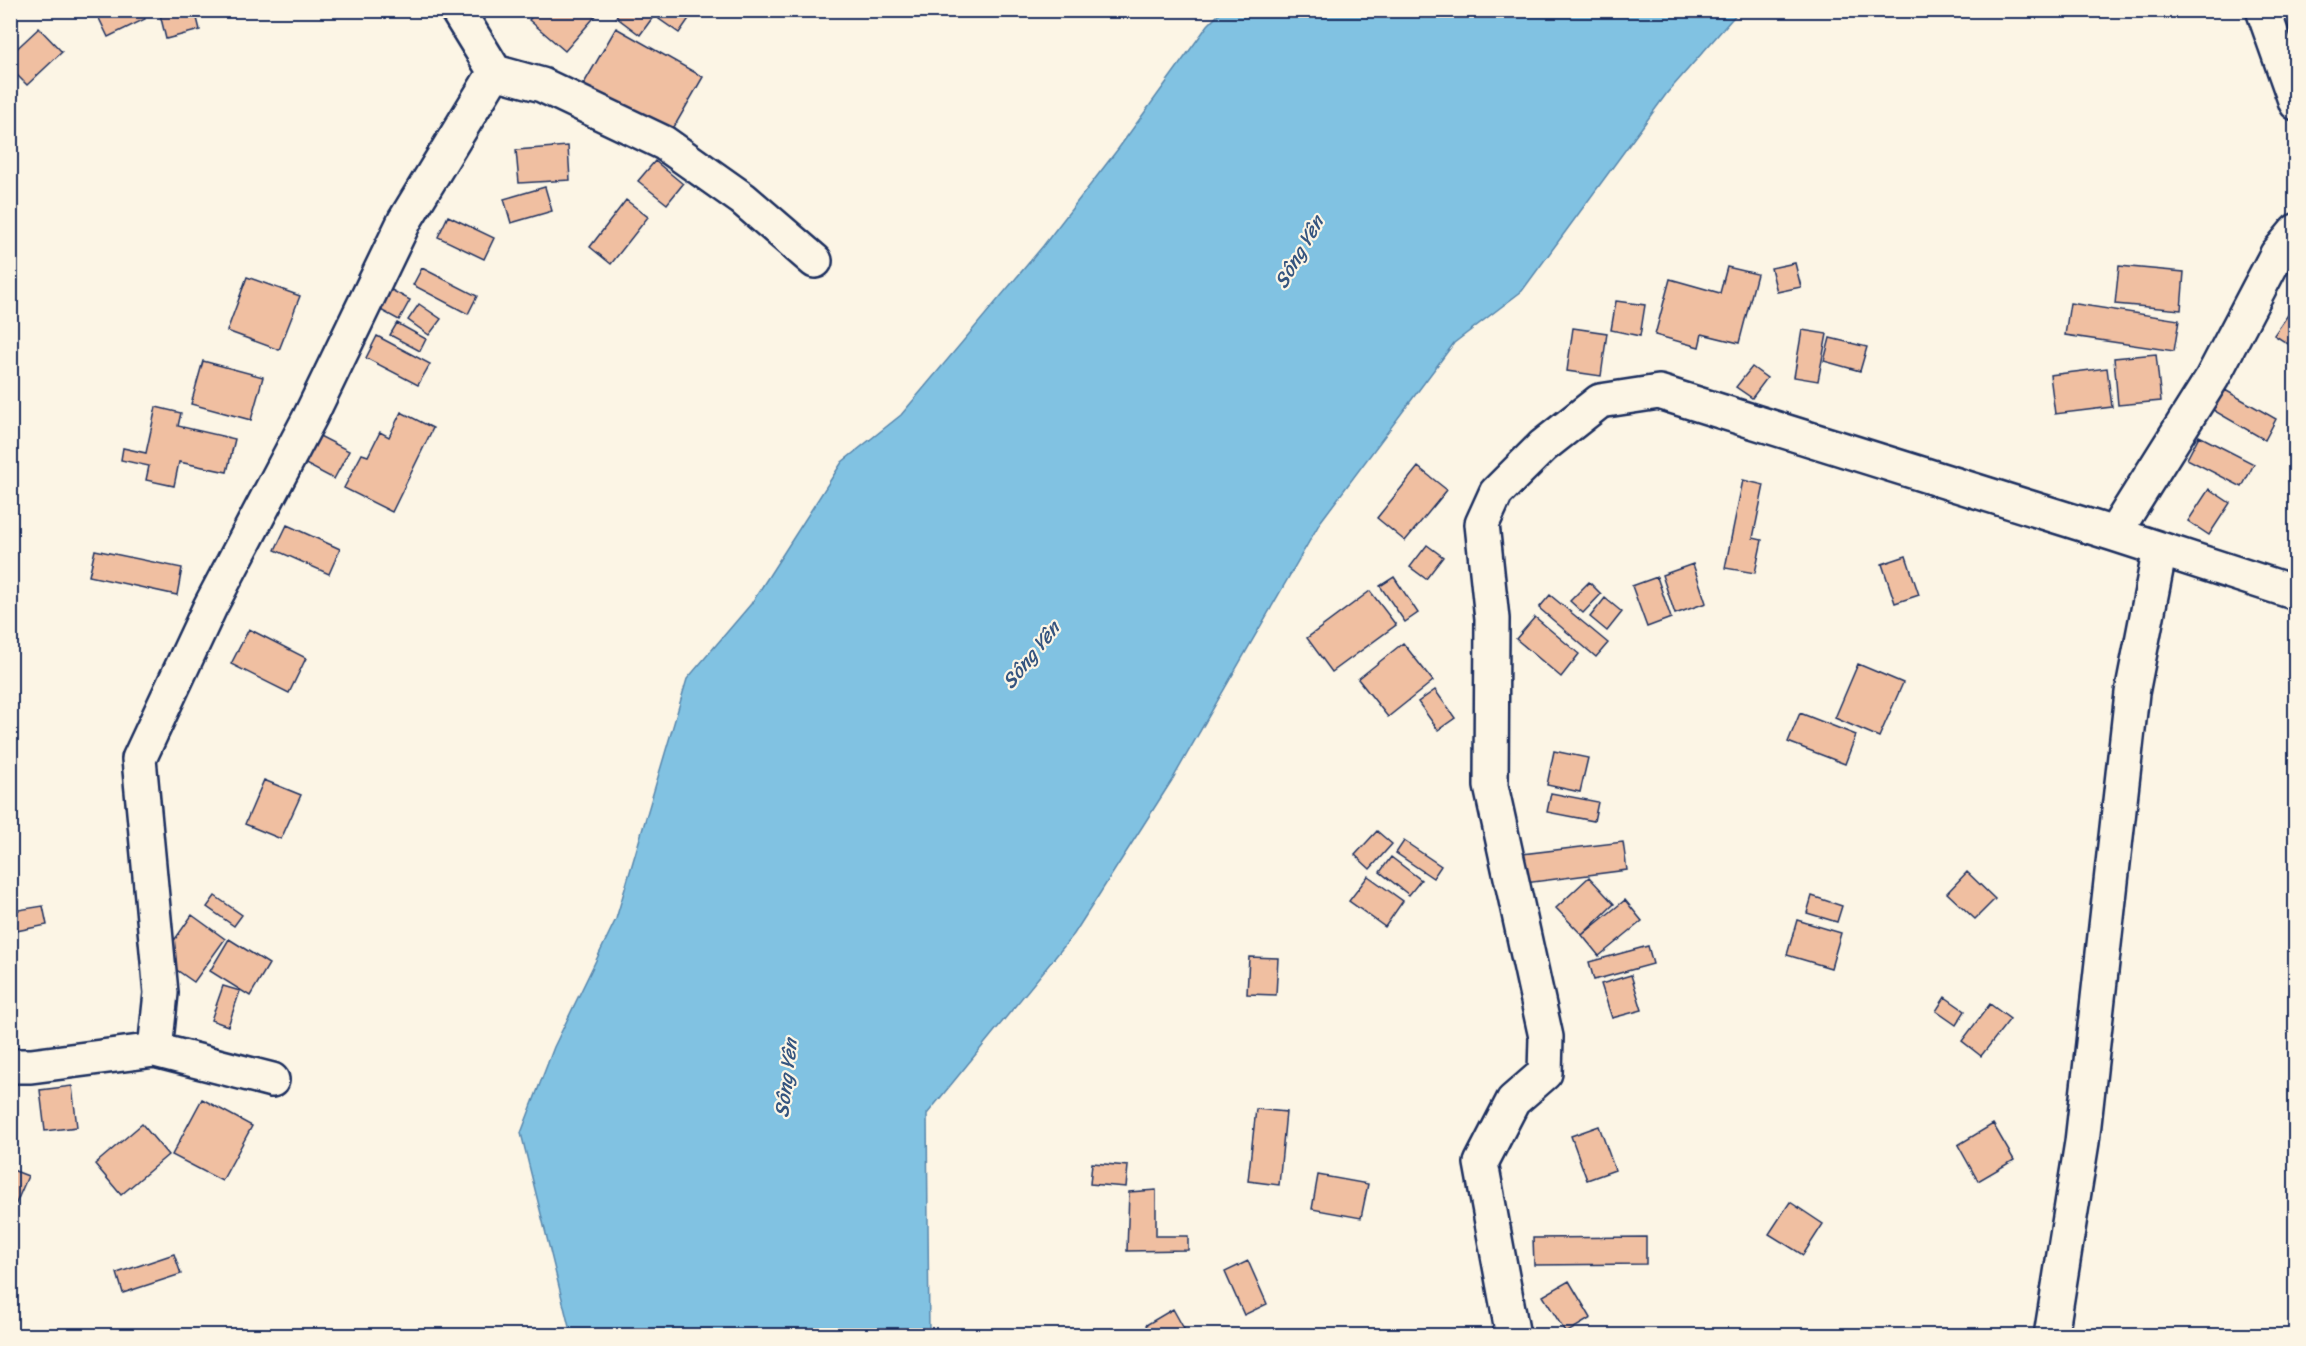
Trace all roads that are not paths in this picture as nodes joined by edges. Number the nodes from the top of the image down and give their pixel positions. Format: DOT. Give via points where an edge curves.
graph roads {
  1 [pos="457,10"];
  2 [pos="2263,10"];
  3 [pos="495,72"];
  4 [pos="2295,103"];
  5 [pos="2295,231"];
  6 [pos="815,261"];
  7 [pos="2114,534"];
  8 [pos="2160,549"];
  9 [pos="2295,593"];
  10 [pos="155,1050"];
  11 [pos="10,1066"];
  12 [pos="272,1080"];
  13 [pos="1513,1335"];
  14 [pos="2051,1335"];
  1 -- 3 [label="street"];
  2 -- 4 [label="street"];
  3 -- 6 [label="street" via="542,85 664,143 743,199"];
  3 -- 10 [label="street" via="405,220 310,417 210,607 139,759 161,993"];
  5 -- 7 [label="street" via="2277,254 2212,378"];
  7 -- 8 [label="street"];
  7 -- 13 [label="street" via="1659,392 1600,400 1543,446 1496,493 1482,524 1492,619 1491,786 1546,1037 1545,1073 1513,1101 1481,1163"];
  8 -- 9 [label="street"];
  8 -- 14 [label="street" via="2132,693 2082,1142"];
  10 -- 11 [label="street"];
  10 -- 12 [label="street"];
}
